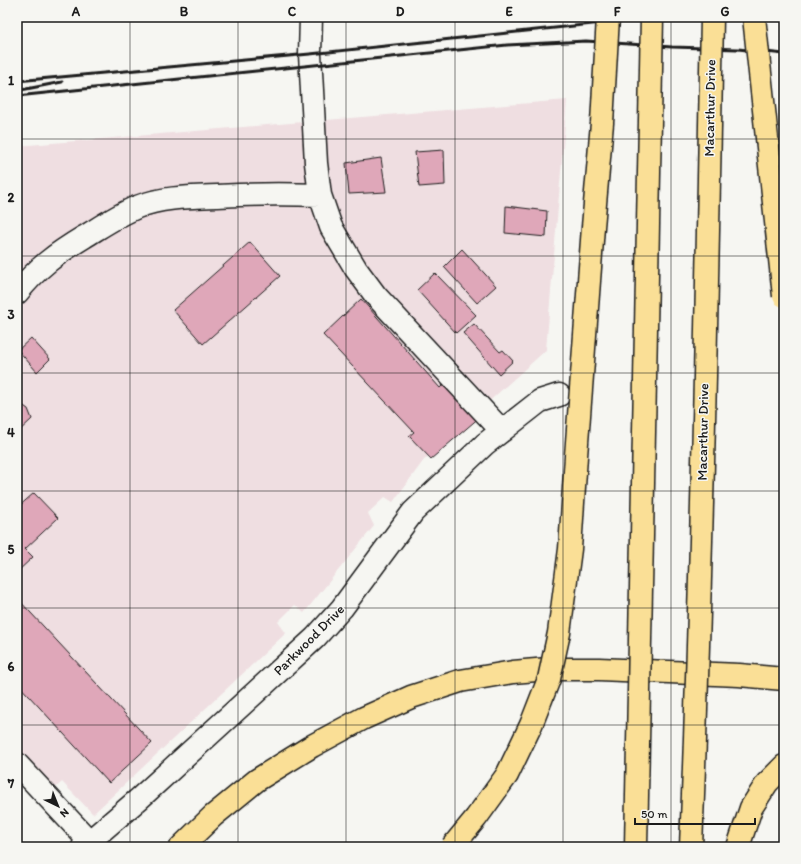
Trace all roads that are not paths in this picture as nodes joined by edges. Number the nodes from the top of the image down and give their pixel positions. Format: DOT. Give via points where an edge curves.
graph roads {
  1 [pos="310,17"];
  2 [pos="608,17"];
  3 [pos="652,17"];
  4 [pos="712,17"];
  5 [pos="754,17"];
  6 [pos="320,195"];
  7 [pos="17,292"];
  8 [pos="784,296"];
  9 [pos="559,395"];
  10 [pos="502,431"];
  11 [pos="784,679"];
  12 [pos="17,764"];
  13 [pos="784,766"];
  14 [pos="86,844"];
  15 [pos="182,847"];
  16 [pos="452,847"];
  17 [pos="636,847"];
  18 [pos="691,847"];
  19 [pos="738,847"];
  1 -- 6 [label="street" via="316,163"];
  2 -- 16 [label="highway, bridge" via="570,549 559,633 549,679 507,775"];
  3 -- 17 [label="highway, bridge"];
  4 -- 18 [label="highway, Macarthur Drive, bridge"];
  5 -- 8 [label="highway, bridge"];
  6 -- 7 [label="street" via="190,196 138,206 116,216 58,253 42,265"];
  6 -- 10 [label="street" via="331,227 356,269 376,296"];
  9 -- 10 [label="street, Parkwood Drive" via="540,401"];
  10 -- 14 [label="street, Parkwood Drive" via="413,512 342,608 315,638"];
  11 -- 15 [label="highway" via="599,668 548,668 460,681 404,700 312,746 257,780 213,816"];
  12 -- 14 [label="street"];
  13 -- 19 [label="highway" via="767,783 751,808"];
}
